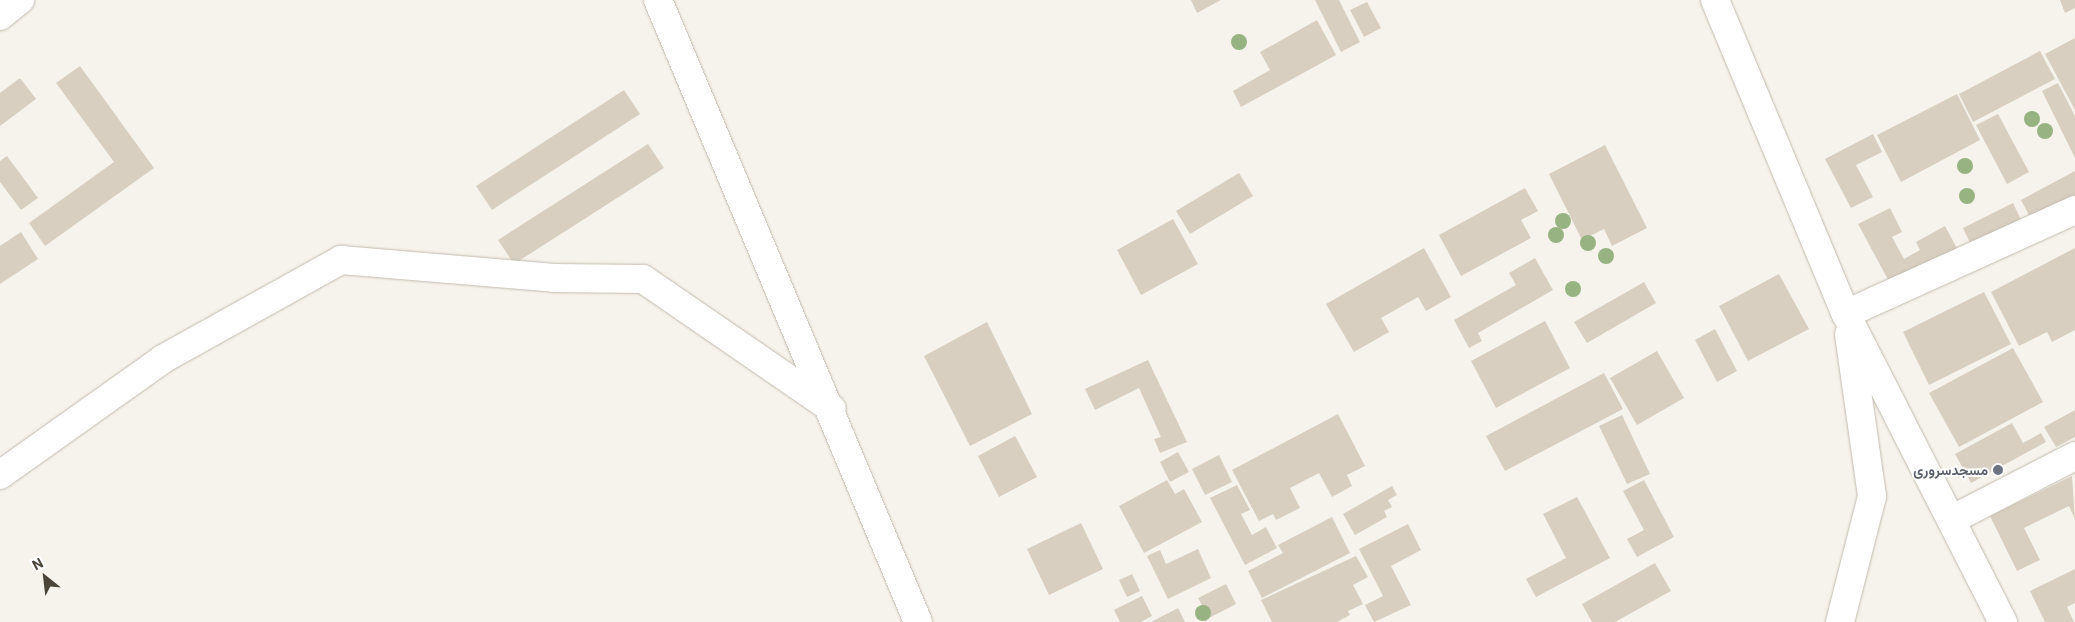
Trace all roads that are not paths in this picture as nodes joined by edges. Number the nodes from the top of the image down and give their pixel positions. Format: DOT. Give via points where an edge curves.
graph roads {
  1 [pos="20,0"];
  2 [pos="658,0"];
  3 [pos="1715,0"];
  4 [pos="0,16"];
  5 [pos="2075,210"];
  6 [pos="1846,314"];
  7 [pos="832,409"];
  8 [pos="2075,456"];
  9 [pos="0,475"];
  10 [pos="1953,519"];
  11 [pos="918,622"];
  12 [pos="1840,622"];
  13 [pos="2003,622"];
  1 -- 4 [label="street"];
  2 -- 7 [label="street"];
  3 -- 6 [label="street"];
  5 -- 6 [label="street"];
  6 -- 10 [label="street"];
  6 -- 12 [label="street" via="1872,496"];
  7 -- 9 [label="street" via="642,279 554,278 341,260 163,359"];
  7 -- 11 [label="street"];
  8 -- 10 [label="street"];
  10 -- 13 [label="street"];
}
